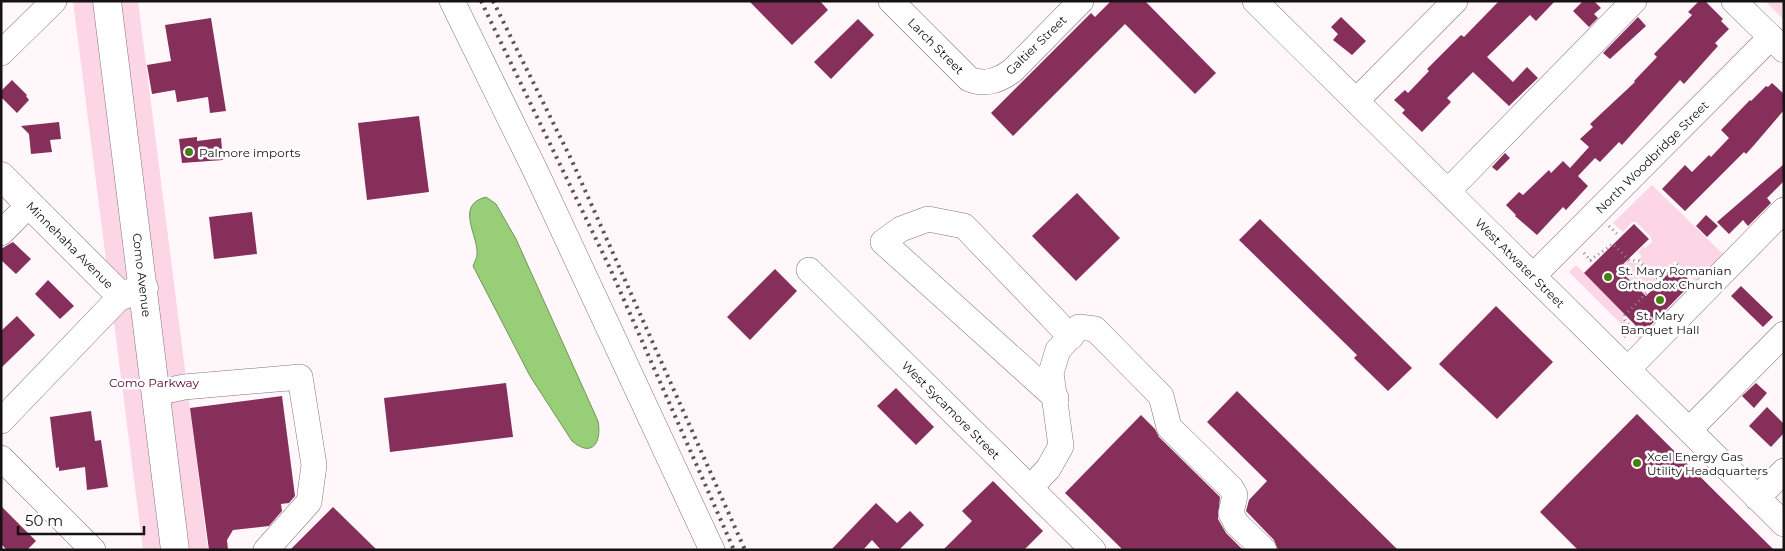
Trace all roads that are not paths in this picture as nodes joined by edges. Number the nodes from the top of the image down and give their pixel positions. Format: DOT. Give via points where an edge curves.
graph roads {
  1 [pos="54,1"];
  2 [pos="107,1"];
  3 [pos="452,1"];
  4 [pos="891,1"];
  5 [pos="1081,1"];
  6 [pos="1455,1"];
  7 [pos="1634,1"];
  8 [pos="1734,1"];
  9 [pos="1266,5"];
  10 [pos="1777,44"];
  11 [pos="1,53"];
  12 [pos="986,83"];
  13 [pos="1356,101"];
  14 [pos="1,176"];
  15 [pos="1448,191"];
  16 [pos="30,204"];
  17 [pos="1784,210"];
  18 [pos="1,233"];
  19 [pos="810,270"];
  20 [pos="1533,276"];
  21 [pos="132,292"];
  22 [pos="1784,334"];
  23 [pos="1071,337"];
  24 [pos="1628,369"];
  25 [pos="156,393"];
  26 [pos="1056,398"];
  27 [pos="1,421"];
  28 [pos="1690,430"];
  29 [pos="1,458"];
  30 [pos="1784,471"];
  31 [pos="1030,488"];
  32 [pos="1757,498"];
  33 [pos="1784,524"];
  34 [pos="93,550"];
  35 [pos="176,550"];
  36 [pos="266,550"];
  37 [pos="712,550"];
  38 [pos="1093,550"];
  39 [pos="1264,550"];
  1 -- 11 [label="street"];
  2 -- 21 [label="main road, Como Avenue"];
  3 -- 37 [label="street" via="536,172"];
  4 -- 12 [label="street, Larch Street" via="969,79"];
  5 -- 12 [label="street, Galtier Street" via="1012,71"];
  6 -- 13 [label="street"];
  7 -- 15 [label="street"];
  8 -- 10 [label="street"];
  9 -- 13 [label="street, West Atwater Street"];
  10 -- 20 [label="street, North Woodbridge Street"];
  13 -- 15 [label="street, West Atwater Street"];
  14 -- 16 [label="main road, Minnehaha Avenue"];
  15 -- 20 [label="street, West Atwater Street"];
  16 -- 18 [label="street"];
  16 -- 21 [label="main road, Minnehaha Avenue"];
  17 -- 24 [label="street"];
  19 -- 31 [label="street, West Sycamore Street"];
  20 -- 24 [label="street, West Atwater Street"];
  21 -- 25 [label="main road, Como Avenue"];
  21 -- 27 [label="street"];
  22 -- 28 [label="street"];
  23 -- 26 [label="street" via="1058,350 1051,373"];
  23 -- 26 [label="street" via="964,226 928,219 901,229 883,242"];
  23 -- 39 [label="street" via="1079,328 1095,328 1162,396 1169,427 1231,488 1236,495 1231,513 1236,523"];
  24 -- 28 [label="street, West Atwater Street"];
  25 -- 35 [label="main road, Como Avenue"];
  25 -- 36 [label="street" via="184,387 300,378 314,465 309,502"];
  26 -- 31 [label="street" via="1061,446 1048,469"];
  28 -- 32 [label="street, West Atwater Street"];
  29 -- 34 [label="street"];
  30 -- 32 [label="street"];
  31 -- 38 [label="street, West Sycamore Street"];
  32 -- 33 [label="street, West Atwater Street"];
}
